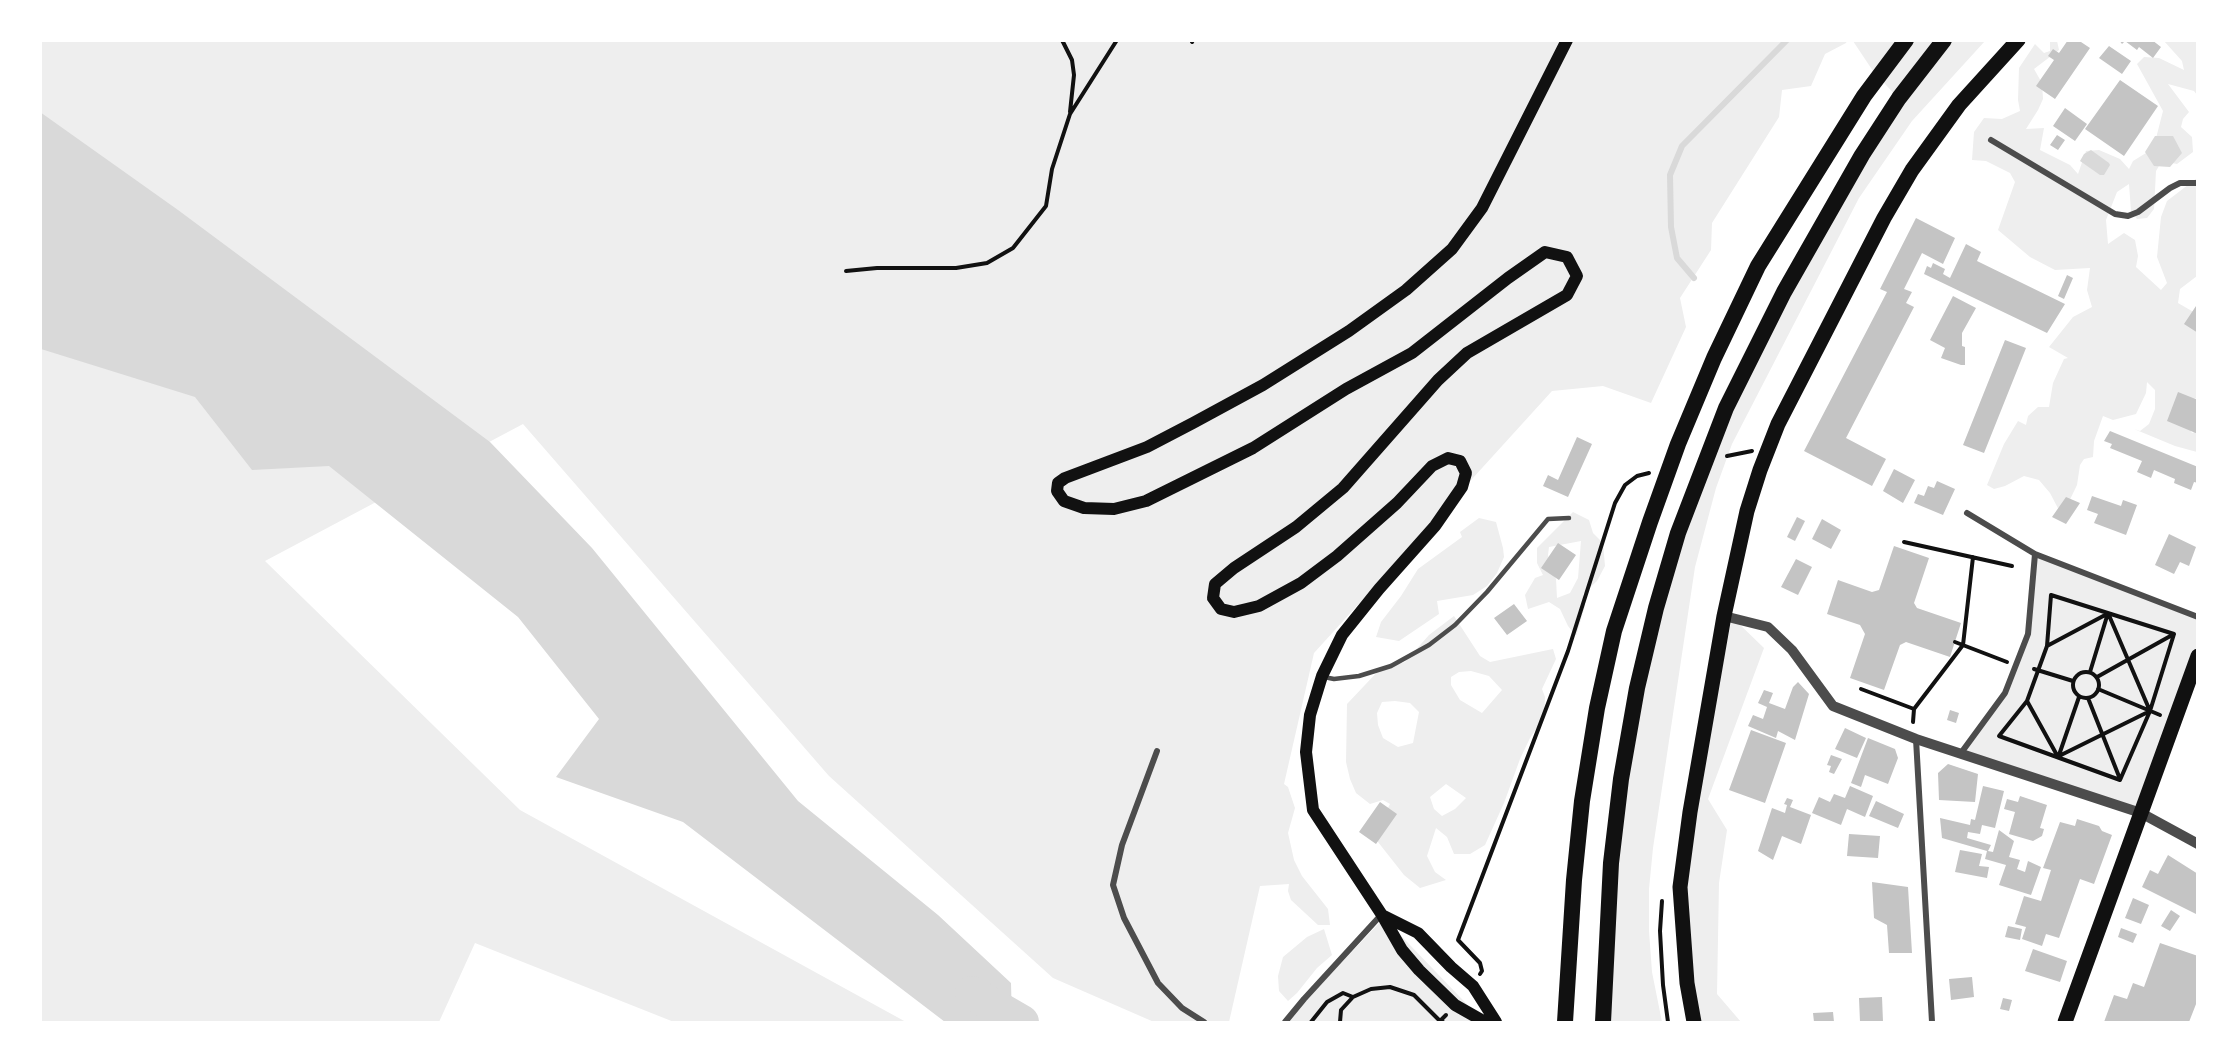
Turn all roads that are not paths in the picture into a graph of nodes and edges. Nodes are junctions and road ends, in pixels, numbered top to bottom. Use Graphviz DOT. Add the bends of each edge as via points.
graph roads {
  1 [pos="1567,40"];
  2 [pos="1906,40"];
  3 [pos="1944,40"];
  4 [pos="2018,40"];
  5 [pos="1991,140"];
  6 [pos="2198,183"];
  7 [pos="1967,513"];
  8 [pos="1569,518"];
  9 [pos="2035,554"];
  10 [pos="1728,616"];
  11 [pos="2198,617"];
  12 [pos="2198,656"];
  13 [pos="1322,676"];
  14 [pos="1916,739"];
  15 [pos="1157,751"];
  16 [pos="1961,753"];
  17 [pos="2141,813"];
  18 [pos="2198,844"];
  19 [pos="1382,915"];
  20 [pos="1204,1023"];
  21 [pos="1285,1023"];
  22 [pos="1485,1023"];
  23 [pos="1497,1023"];
  24 [pos="1565,1023"];
  25 [pos="1604,1023"];
  26 [pos="1695,1023"];
  27 [pos="1932,1023"];
  28 [pos="2065,1023"];
  1 -- 13 [label="main road" via="1482,208 1452,249 1406,290 1263,385 1147,447 1058,483 1064,501 1084,508 1114,509 1146,501 1253,448 1412,353 1545,252 1567,256 1577,276 1567,295 1467,353 1438,380 1343,488 1215,584 1213,598 1221,609 1234,612 1259,606 1337,556 1432,466 1448,458 1460,461 1466,473 1462,487 1435,526 1342,634"];
  2 -- 24 [label="highway" via="1864,96 1758,266 1714,358 1650,522 1614,631 1597,708 1582,801"];
  3 -- 25 [label="highway" via="1862,155 1784,292 1726,408 1678,533 1637,688 1621,779 1611,862"];
  4 -- 10 [label="main road" via="1959,105 1912,170 1778,424 1747,511"];
  5 -- 6 [label="street" via="2115,214 2128,216 2180,183"];
  7 -- 9 [label="street"];
  8 -- 13 [label="lane" via="1548,519 1487,592 1429,645 1391,666 1359,676"];
  9 -- 11 [label="street"];
  9 -- 16 [label="street" via="2028,634 2005,693"];
  10 -- 14 [label="street" via="1768,627 1792,650 1833,706"];
  10 -- 26 [label="main road" via="1689,812 1680,887 1687,983"];
  12 -- 17 [label="main road"];
  13 -- 19 [label="main road" via="1310,715 1306,752 1313,810"];
  14 -- 16 [label="street"];
  14 -- 27 [label="street"];
  15 -- 20 [label="street" via="1122,845 1113,885 1124,918 1158,982 1182,1008"];
  16 -- 17 [label="street"];
  17 -- 18 [label="street"];
  17 -- 28 [label="main road"];
  19 -- 21 [label="street"];
  19 -- 22 [label="main road" via="1419,970 1455,1005"];
  19 -- 23 [label="main road" via="1418,933 1473,986"];
}
